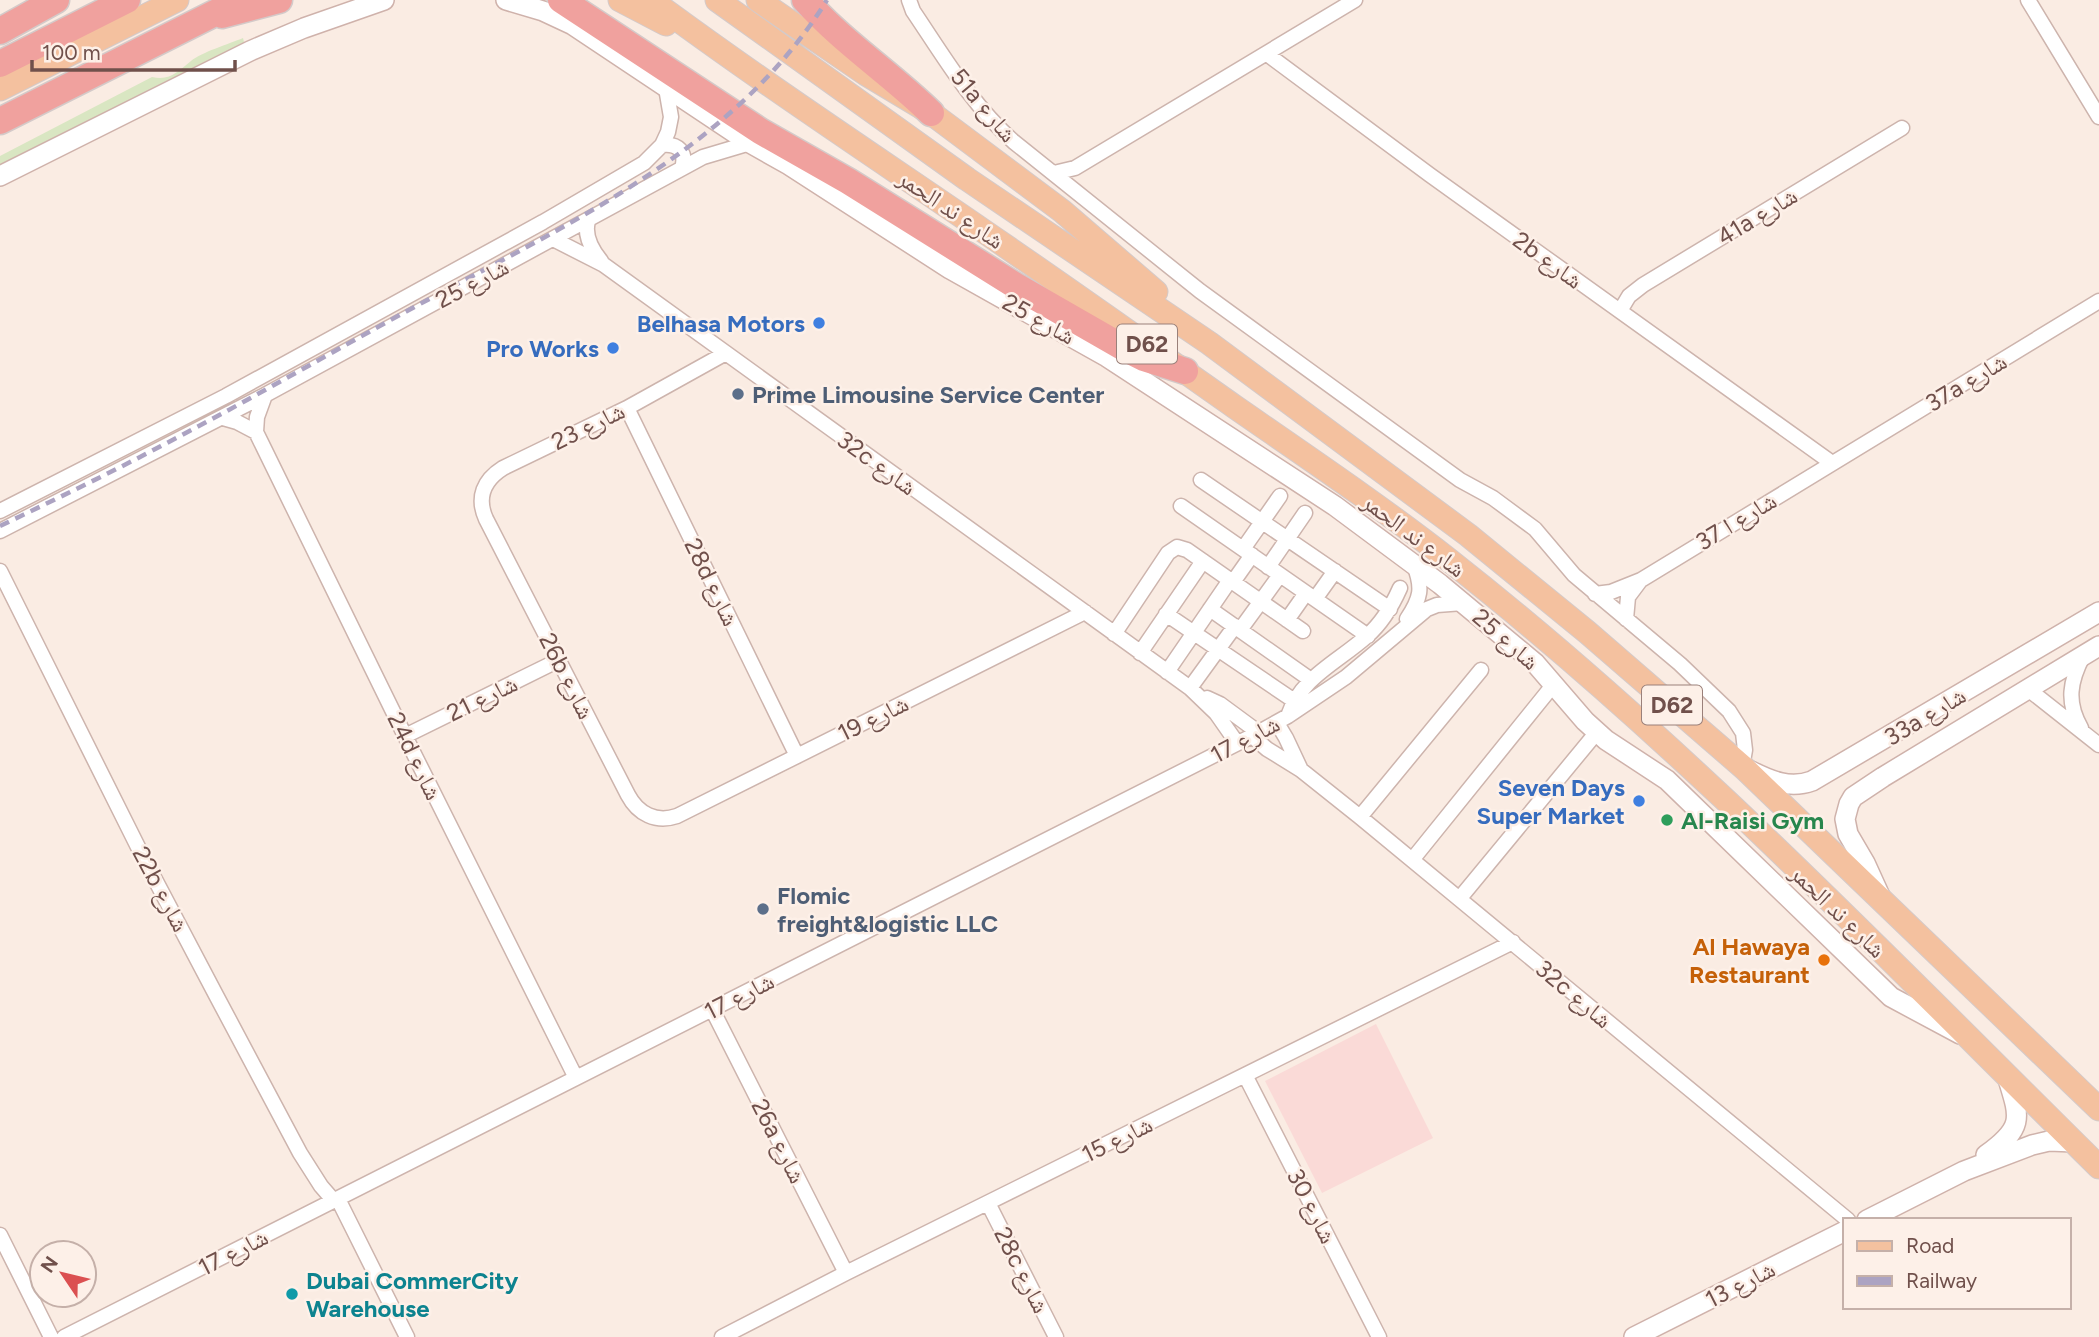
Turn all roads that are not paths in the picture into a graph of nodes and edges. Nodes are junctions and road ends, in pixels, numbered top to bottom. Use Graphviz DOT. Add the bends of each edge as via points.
graph roads {
  1 [pos="127,0"];
  2 [pos="177,0"];
  3 [pos="241,0"];
  4 [pos="279,0"];
  5 [pos="384,0"];
  6 [pos="506,0"];
  7 [pos="561,0"];
  8 [pos="620,0"];
  9 [pos="651,0"];
  10 [pos="718,0"];
  11 [pos="805,0"];
  12 [pos="1355,0"];
  13 [pos="2028,0"];
  14 [pos="50,3"];
  15 [pos="763,3"];
  16 [pos="911,5"];
  17 [pos="207,17"];
  18 [pos="0,31"];
  19 [pos="724,54"];
  20 [pos="1267,54"];
  21 [pos="0,64"];
  22 [pos="666,88"];
  23 [pos="0,89"];
  24 [pos="931,113"];
  25 [pos="9,117"];
  26 [pos="2099,117"];
  27 [pos="1902,128"];
  28 [pos="750,143"];
  29 [pos="662,145"];
  30 [pos="1096,154"];
  31 [pos="682,168"];
  32 [pos="1054,173"];
  33 [pos="0,176"];
  34 [pos="1079,194"];
  35 [pos="588,221"];
  36 [pos="554,239"];
  37 [pos="604,265"];
  38 [pos="2099,301"];
  39 [pos="1620,311"];
  40 [pos="1209,343"];
  41 [pos="726,354"];
  42 [pos="1185,371"];
  43 [pos="265,395"];
  44 [pos="626,408"];
  45 [pos="223,418"];
  46 [pos="256,432"];
  47 [pos="1832,463"];
  48 [pos="1201,480"];
  49 [pos="1280,496"];
  50 [pos="1181,506"];
  51 [pos="0,511"];
  52 [pos="1305,513"];
  53 [pos="486,519"];
  54 [pos="1262,521"];
  55 [pos="0,531"];
  56 [pos="1287,538"];
  57 [pos="1247,552"];
  58 [pos="1203,561"];
  59 [pos="1414,565"];
  60 [pos="0,571"];
  61 [pos="1274,571"];
  62 [pos="1335,571"];
  63 [pos="1641,580"];
  64 [pos="1231,581"];
  65 [pos="1400,588"];
  66 [pos="1595,594"];
  67 [pos="1311,596"];
  68 [pos="1261,601"];
  69 [pos="1463,603"];
  70 [pos="1210,609"];
  71 [pos="1390,609"];
  72 [pos="1084,612"];
  73 [pos="2099,612"];
  74 [pos="1166,614"];
  75 [pos="1626,619"];
  76 [pos="1287,620"];
  77 [pos="2099,623"];
  78 [pos="1237,628"];
  79 [pos="1303,631"];
  80 [pos="1399,631"];
  81 [pos="1194,633"];
  82 [pos="1114,634"];
  83 [pos="1368,636"];
  84 [pos="1218,649"];
  85 [pos="2091,651"];
  86 [pos="1140,653"];
  87 [pos="559,660"];
  88 [pos="1481,670"];
  89 [pos="1167,672"];
  90 [pos="1311,680"];
  91 [pos="1555,684"];
  92 [pos="2028,689"];
  93 [pos="1193,691"];
  94 [pos="1293,701"];
  95 [pos="1282,719"];
  96 [pos="1597,732"];
  97 [pos="2084,732"];
  98 [pos="1255,734"];
  99 [pos="405,736"];
  100 [pos="1237,743"];
  101 [pos="2099,746"];
  102 [pos="797,756"];
  103 [pos="1743,768"];
  104 [pos="1301,770"];
  105 [pos="1360,817"];
  106 [pos="660,819"];
  107 [pos="1412,860"];
  108 [pos="1460,898"];
  109 [pos="1881,899"];
  110 [pos="1513,943"];
  111 [pos="712,1009"];
  112 [pos="1970,1039"];
  113 [pos="1245,1075"];
  114 [pos="2007,1076"];
  115 [pos="576,1078"];
  116 [pos="2099,1109"];
  117 [pos="2074,1142"];
  118 [pos="2099,1167"];
  119 [pos="1964,1171"];
  120 [pos="336,1200"];
  121 [pos="988,1203"];
  122 [pos="1845,1218"];
  123 [pos="1871,1218"];
  124 [pos="1843,1232"];
  125 [pos="0,1236"];
  126 [pos="846,1273"];
  127 [pos="731,1335"];
  128 [pos="51,1337"];
  129 [pos="64,1337"];
  130 [pos="407,1337"];
  131 [pos="1056,1337"];
  132 [pos="1379,1337"];
  133 [pos="1634,1337"];
  1 -- 21 [label="highway"];
  2 -- 23 [label="main road"];
  3 -- 17 [label="highway"];
  4 -- 17 [label="highway"];
  5 -- 33 [label="street" via="250,51"];
  6 -- 22 [label="street" via="573,25"];
  7 -- 42 [label="highway" via="760,131 1027,293 1144,358"];
  8 -- 19 [label="main road"];
  9 -- 19 [label="main road, شارع ند الحمر / D62"];
  10 -- 40 [label="main road, شارع ند الحمر / D62" via="967,179"];
  11 -- 24 [label="highway"];
  12 -- 20 [label="street"];
  13 -- 26 [label="street"];
  14 -- 18 [label="highway"];
  15 -- 24 [label="main road"];
  16 -- 32 [label="street, 51a شارع" via="989,119"];
  17 -- 25 [label="highway"];
  19 -- 42 [label="main road, شارع ند الحمر / D62"];
  20 -- 30 [label="street"];
  20 -- 39 [label="street, 2b شارع"];
  22 -- 28 [label="street"];
  22 -- 29 [label="street" via="671,117"];
  24 -- 40 [label="main road" via="1062,211"];
  27 -- 39 [label="street, 41a شارع" via="1643,285"];
  28 -- 31 [label="street, شارع 25"];
  28 -- 59 [label="street, شارع 25" via="950,269 1118,364 1335,506"];
  29 -- 31 [label="street" via="678,147 685,160"];
  29 -- 51 [label="street, شارع 25" via="645,163 543,222 226,396"];
  30 -- 32 [label="street" via="1068,171"];
  30 -- 34 [label="street" via="1083,173"];
  31 -- 35 [label="street, شارع 25"];
  32 -- 34 [label="street, 51a شارع"];
  34 -- 66 [label="street, 51a شارع" via="1307,370 1460,480 1513,511"];
  35 -- 36 [label="street, شارع 25"];
  35 -- 37 [label="street" via="592,248"];
  36 -- 37 [label="street, 32c شارع"];
  36 -- 43 [label="street, شارع 25"];
  37 -- 41 [label="street, 32c شارع"];
  38 -- 47 [label="street, 37a شارع"];
  39 -- 47 [label="street, 2b شارع"];
  40 -- 103 [label="main road, شارع ند الحمر / D62" via="1468,535"];
  41 -- 44 [label="street, شارع 23"];
  41 -- 72 [label="street, 32c شارع"];
  42 -- 112 [label="main road, شارع ند الحمر / D62" via="1443,555 1558,649 1700,777"];
  43 -- 45 [label="street, شارع 25"];
  43 -- 46 [label="street"];
  44 -- 53 [label="street, شارع 23" via="492,475 481,499"];
  44 -- 102 [label="street, 28d شارع"];
  45 -- 46 [label="street"];
  45 -- 55 [label="street, شارع 25"];
  46 -- 99 [label="street, 24d شارع"];
  47 -- 63 [label="street, شارع ا 37"];
  48 -- 54 [label="street"];
  49 -- 54 [label="street"];
  50 -- 57 [label="street"];
  52 -- 56 [label="street"];
  53 -- 87 [label="street, 26b شارع"];
  54 -- 56 [label="street"];
  54 -- 57 [label="street"];
  56 -- 61 [label="street"];
  56 -- 62 [label="street"];
  57 -- 61 [label="street"];
  57 -- 64 [label="street"];
  58 -- 64 [label="street"];
  58 -- 74 [label="street"];
  58 -- 82 [label="street" via="1182,547 1172,549"];
  59 -- 69 [label="street, شارع 25"];
  59 -- 80 [label="street, شارع 17" via="1420,580 1419,597"];
  60 -- 120 [label="street, 22b شارع" via="230,1021 310,1170"];
  61 -- 67 [label="street"];
  61 -- 68 [label="street"];
  62 -- 67 [label="street"];
  62 -- 71 [label="street"];
  63 -- 66 [label="street, شارع ا 37"];
  63 -- 75 [label="street" via="1628,597"];
  64 -- 68 [label="street"];
  64 -- 70 [label="street"];
  65 -- 71 [label="street"];
  66 -- 75 [label="street, 51a شارع"];
  67 -- 76 [label="street"];
  67 -- 83 [label="street"];
  68 -- 76 [label="street"];
  68 -- 78 [label="street"];
  69 -- 80 [label="street, شارع 17" via="1427,609"];
  69 -- 91 [label="street, شارع 25"];
  70 -- 78 [label="street"];
  70 -- 81 [label="street"];
  71 -- 83 [label="street"];
  72 -- 82 [label="street, 32c شارع"];
  72 -- 102 [label="street, شارع 19"];
  73 -- 103 [label="street, 33a شارع" via="1812,782 1785,784"];
  74 -- 81 [label="street"];
  74 -- 86 [label="street"];
  75 -- 103 [label="street, 51a شارع" via="1735,718 1745,741"];
  76 -- 79 [label="street"];
  77 -- 92 [label="street" via="2028,668 2024,677"];
  78 -- 84 [label="street"];
  78 -- 90 [label="street"];
  80 -- 95 [label="street, شارع 17" via="1346,677"];
  81 -- 84 [label="street"];
  81 -- 89 [label="street"];
  82 -- 86 [label="street, 32c شارع"];
  83 -- 90 [label="street"];
  84 -- 93 [label="street"];
  84 -- 94 [label="street"];
  85 -- 92 [label="street, 33a شارع"];
  85 -- 97 [label="street" via="2074,674 2070,692"];
  86 -- 89 [label="street, 32c شارع"];
  87 -- 99 [label="street, شارع 21"];
  87 -- 106 [label="street, 26b شارع" via="633,804"];
  88 -- 105 [label="street"];
  89 -- 93 [label="street, 32c شارع"];
  90 -- 94 [label="street"];
  91 -- 96 [label="street, شارع 25" via="1573,710"];
  91 -- 107 [label="street"];
  92 -- 97 [label="street"];
  92 -- 109 [label="street, 33a شارع" via="1853,797 1846,811 1848,834"];
  93 -- 98 [label="street, 32c شارع" via="1220,704"];
  93 -- 100 [label="street, 32c شارع"];
  94 -- 95 [label="street"];
  95 -- 98 [label="street, شارع 17"];
  95 -- 104 [label="street, 32c شارع"];
  96 -- 108 [label="street"];
  96 -- 112 [label="street, شارع 25" via="1667,780 1891,997"];
  97 -- 101 [label="street"];
  98 -- 100 [label="street, شارع 17"];
  98 -- 104 [label="street, 32c شارع" via="1268,749"];
  99 -- 115 [label="street, 24d شارع"];
  100 -- 111 [label="street, شارع 17"];
  102 -- 106 [label="street, شارع 19" via="677,816"];
  103 -- 109 [label="main road, شارع ند الحمر / D62"];
  104 -- 105 [label="street, 32c شارع"];
  105 -- 107 [label="street, 32c شارع"];
  107 -- 108 [label="street, 32c شارع"];
  108 -- 110 [label="street, 32c شارع"];
  109 -- 116 [label="main road, شارع ند الحمر / D62"];
  110 -- 113 [label="street, شارع 15"];
  110 -- 122 [label="street, 32c شارع"];
  111 -- 115 [label="street, شارع 17"];
  111 -- 126 [label="street, 26a شارع"];
  112 -- 114 [label="main road, شارع ند الحمر / D62"];
  113 -- 121 [label="street, شارع 15"];
  113 -- 132 [label="street, شارع 30"];
  114 -- 117 [label="main road, شارع ند الحمر / D62"];
  114 -- 119 [label="street" via="2017,1108 2016,1125 2000,1145"];
  115 -- 120 [label="street, شارع 17"];
  117 -- 118 [label="main road, شارع ند الحمر / D62"];
  117 -- 119 [label="street" via="2036,1143"];
  119 -- 123 [label="street"];
  120 -- 129 [label="street, شارع 17"];
  120 -- 130 [label="street, 22b شارع"];
  121 -- 126 [label="street, شارع 15"];
  121 -- 131 [label="street, 28c شارع"];
  124 -- 133 [label="street, شارع 13"];
  125 -- 128 [label="street"];
  126 -- 127 [label="street, شارع 15"];
}
